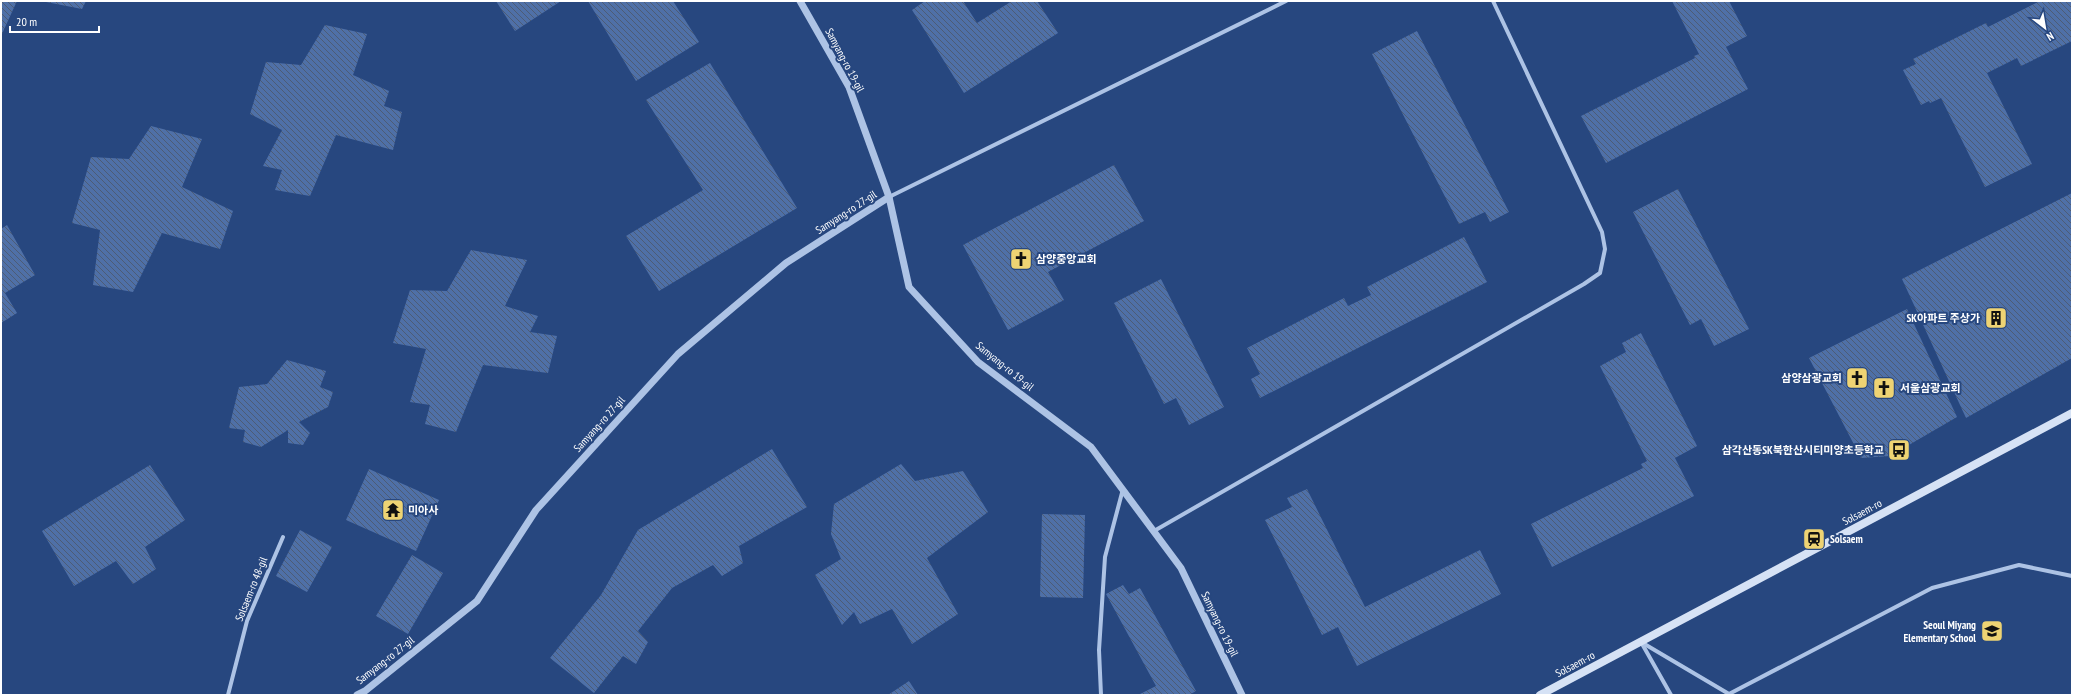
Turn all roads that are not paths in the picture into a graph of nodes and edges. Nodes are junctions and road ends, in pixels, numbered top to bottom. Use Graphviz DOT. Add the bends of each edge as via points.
graph roads {
  1 [pos="800,1"];
  2 [pos="1286,1"];
  3 [pos="1493,1"];
  4 [pos="889,197"];
  5 [pos="2072,413"];
  6 [pos="1123,489"];
  7 [pos="1154,531"];
  8 [pos="283,537"];
  9 [pos="2072,576"];
  10 [pos="1640,642"];
  11 [pos="228,695"];
  12 [pos="357,695"];
  13 [pos="1101,695"];
  14 [pos="1242,695"];
  15 [pos="1540,695"];
  16 [pos="1671,695"];
  1 -- 4 [label="street, Samyang-ro 19-gil" via="850,87"];
  2 -- 4 [label="street"];
  3 -- 7 [label="street" via="1602,232 1605,249 1600,273"];
  4 -- 6 [label="street, Samyang-ro 19-gil" via="909,287 978,362 1091,447"];
  4 -- 12 [label="street, Samyang-ro 27-gil" via="786,263 678,354 536,510 477,601"];
  5 -- 10 [label="main road, Solsaem-ro"];
  6 -- 7 [label="street, Samyang-ro 19-gil"];
  6 -- 13 [label="street" via="1105,557 1099,650"];
  7 -- 14 [label="street, Samyang-ro 19-gil" via="1181,568"];
  8 -- 11 [label="street, Solsaem-ro 48-gil" via="247,621"];
  9 -- 10 [label="street" via="2019,564 1932,588 1729,694"];
  10 -- 15 [label="main road, Solsaem-ro"];
  10 -- 16 [label="street"];
}
